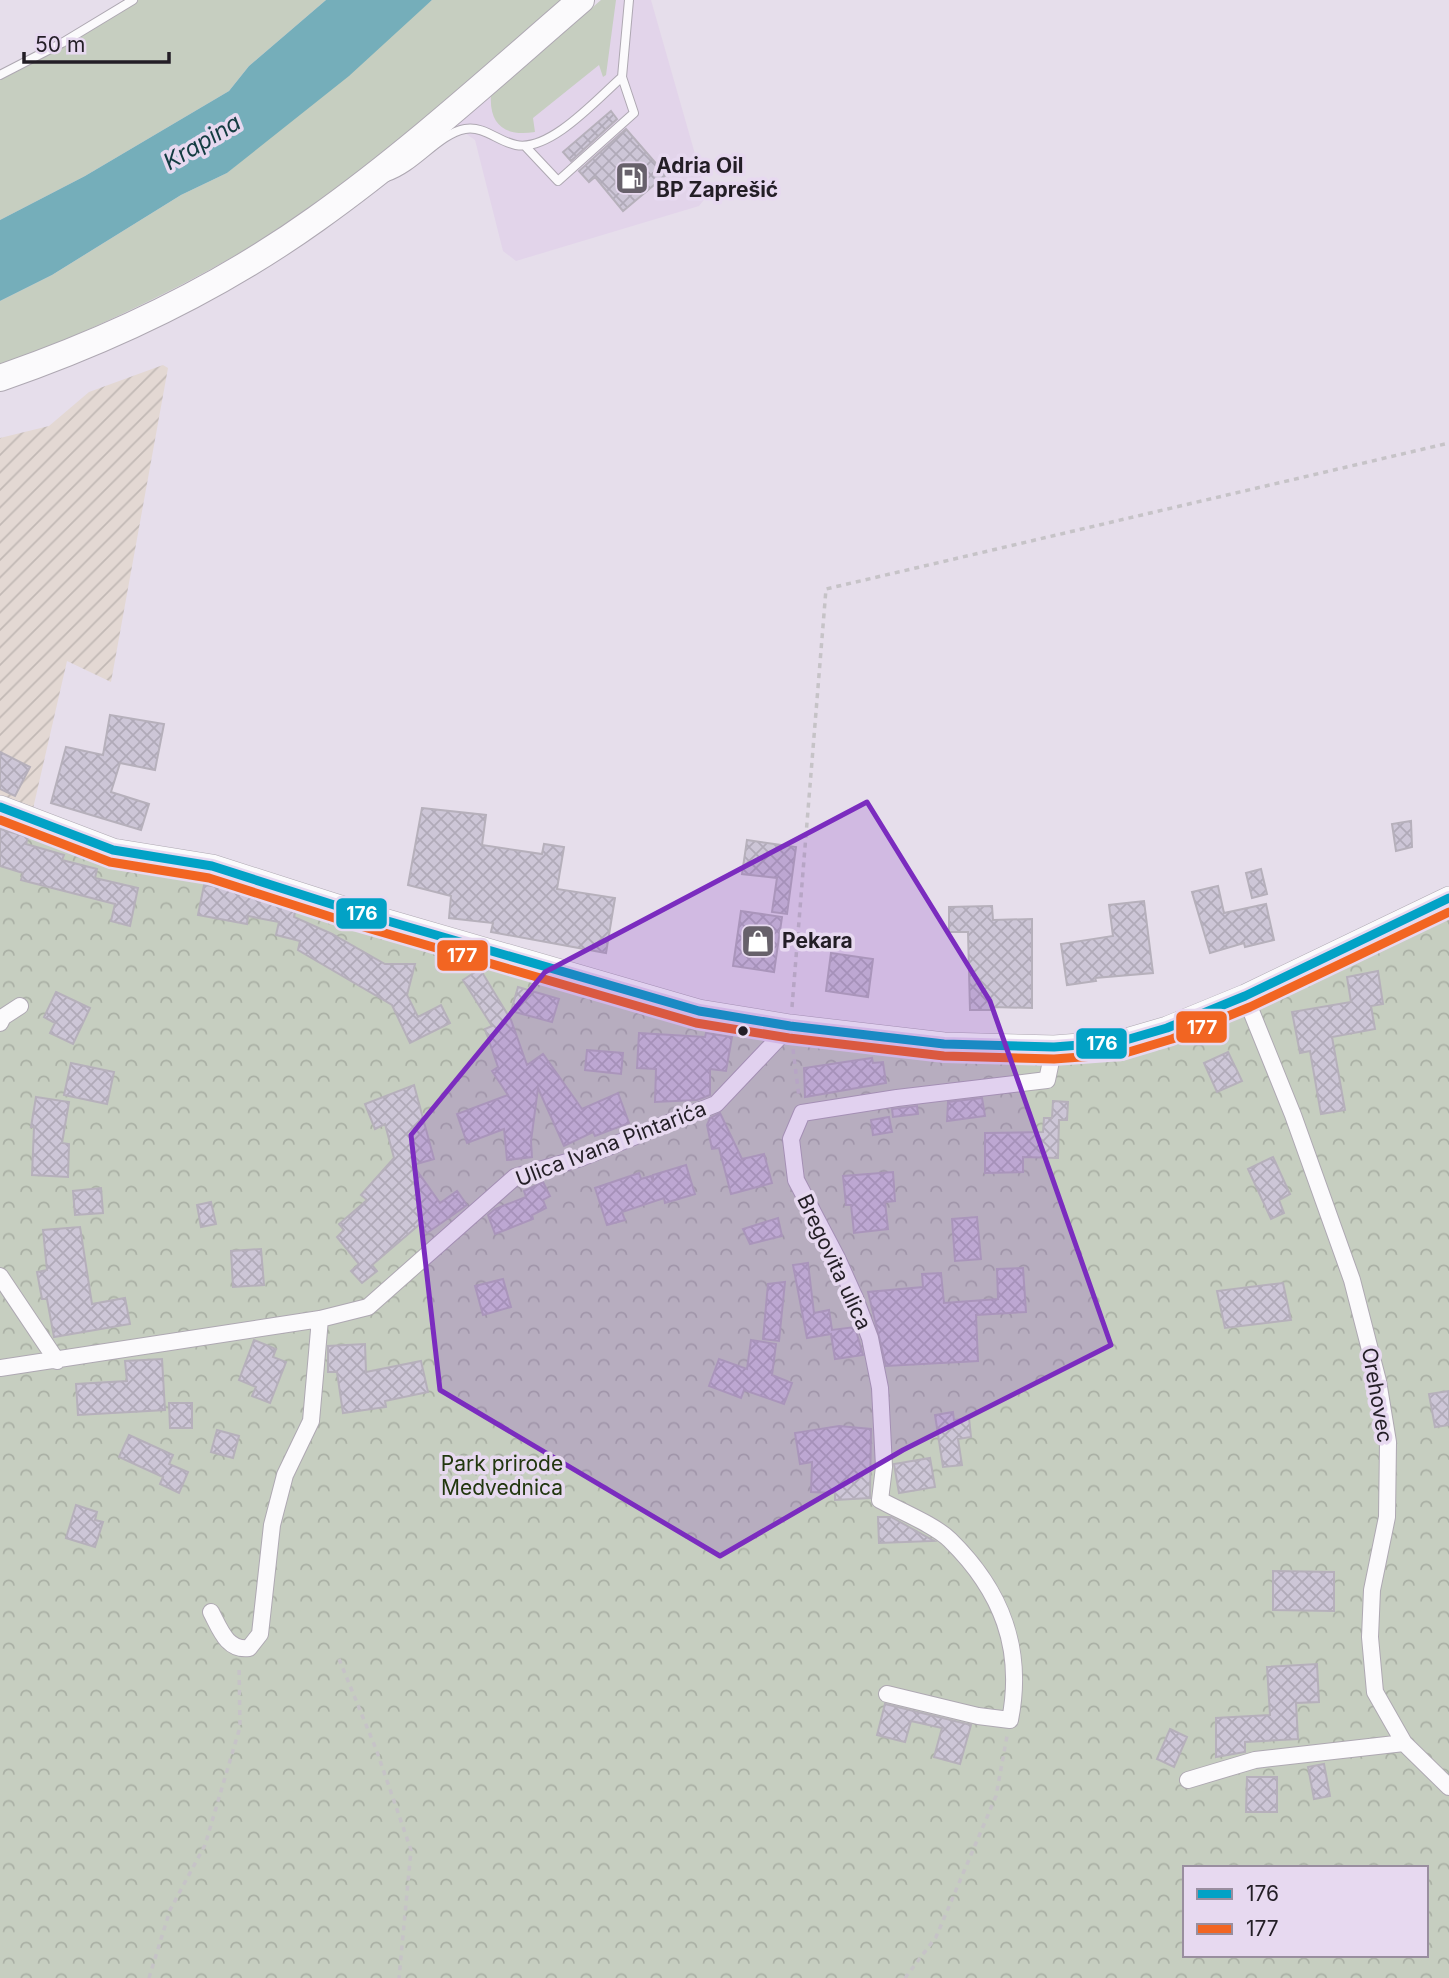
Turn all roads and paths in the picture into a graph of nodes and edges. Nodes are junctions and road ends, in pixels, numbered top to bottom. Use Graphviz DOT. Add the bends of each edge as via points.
graph roads {
  1 [pos="133,0"];
  2 [pos="581,0"];
  3 [pos="629,0"];
  4 [pos="0,75"];
  5 [pos="622,77"];
  6 [pos="526,147"];
  7 [pos="361,186"];
  8 [pos="0,378"];
  9 [pos="1449,443"];
  10 [pos="0,807"];
  11 [pos="1449,898"];
  12 [pos="1245,996"];
  13 [pos="20,1006"];
  14 [pos="0,1023"];
  15 [pos="790,1026"];
  16 [pos="1054,1047"];
  17 [pos="802,1113"];
  18 [pos="0,1276"];
  19 [pos="320,1319"];
  20 [pos="57,1361"];
  21 [pos="0,1368"];
  22 [pos="211,1612"];
  23 [pos="239,1650"];
  24 [pos="339,1659"];
  25 [pos="887,1694"];
  26 [pos="1010,1720"];
  27 [pos="1404,1743"];
  28 [pos="1188,1780"];
  29 [pos="1449,1787"];
  30 [pos="149,1978"];
  31 [pos="399,1978"];
  32 [pos="905,1978"];
  1 -- 4 [label="lane"];
  2 -- 7 [label="main road"];
  3 -- 5 [label="lane"];
  5 -- 6 [label="lane" via="550,139"];
  5 -- 6 [label="lane" via="634,113 558,181"];
  6 -- 7 [label="lane" via="505,143 484,129 464,129 406,171"];
  7 -- 8 [label="main road" via="223,276 95,341"];
  9 -- 15 [label="path" via="826,589"];
  10 -- 15 [label="main road" via="113,850 212,866 699,1011"];
  11 -- 12 [label="main road"];
  12 -- 16 [label="main road" via="1119,1042"];
  12 -- 27 [label="street, Orehovec" via="1347,1268 1378,1381 1388,1442 1387,1517 1372,1590 1370,1637 1375,1692"];
  13 -- 14 [label="street"];
  15 -- 16 [label="main road" via="944,1044"];
  15 -- 17 [label="path"];
  15 -- 19 [label="street, Ulica Ivana Pintarića" via="716,1104 581,1158 515,1177 369,1307"];
  16 -- 17 [label="street" via="1047,1080"];
  17 -- 26 [label="street, Bregovita ulica" via="791,1139 796,1181 870,1338 880,1388 884,1467 880,1500 949,1539 992,1596 1010,1633 1016,1689"];
  18 -- 20 [label="street"];
  19 -- 20 [label="street, Ulica Ivana Pintarića"];
  19 -- 23 [label="street" via="311,1421 285,1475 272,1525 260,1634 249,1648"];
  20 -- 21 [label="street, Ulica Ivana Pintarića"];
  22 -- 23 [label="street" via="229,1644"];
  23 -- 30 [label="path" via="240,1727 205,1845 170,1910"];
  24 -- 31 [label="path" via="411,1850"];
  25 -- 26 [label="street"];
  26 -- 32 [label="path" via="996,1796 936,1937"];
  27 -- 28 [label="street" via="1255,1760"];
  27 -- 29 [label="street, Orehovec"];
}
